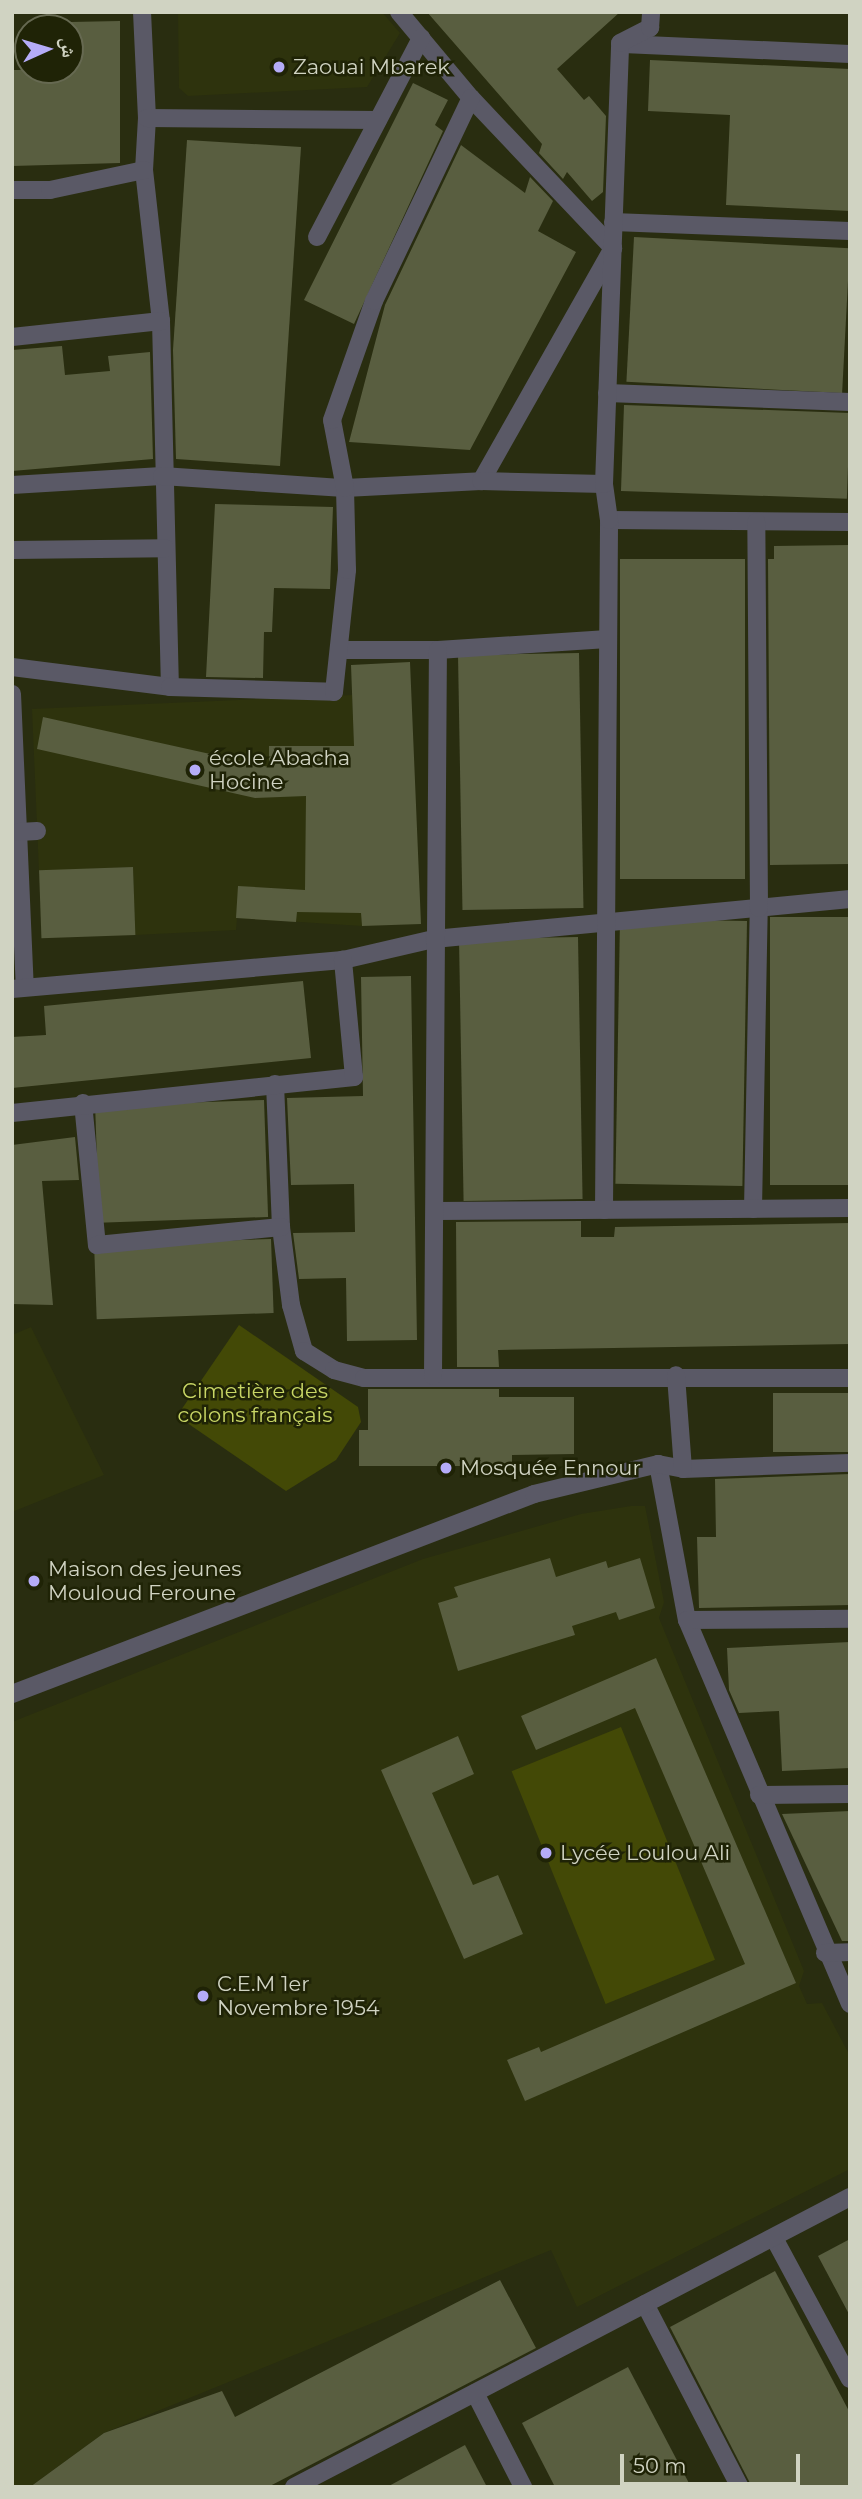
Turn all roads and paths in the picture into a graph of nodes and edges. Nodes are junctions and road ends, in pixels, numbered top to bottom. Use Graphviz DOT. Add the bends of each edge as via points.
graph roads {
  1 [pos="142,12"];
  2 [pos="399,12"];
  3 [pos="636,12"];
  4 [pos="650,20"];
  5 [pos="421,38"];
  6 [pos="620,43"];
  7 [pos="850,54"];
  8 [pos="471,97"];
  9 [pos="147,118"];
  10 [pos="378,120"];
  11 [pos="144,170"];
  12 [pos="12,190"];
  13 [pos="50,190"];
  14 [pos="12,203"];
  15 [pos="613,222"];
  16 [pos="850,231"];
  17 [pos="317,237"];
  18 [pos="612,248"];
  19 [pos="161,321"];
  20 [pos="12,337"];
  21 [pos="607,393"];
  22 [pos="850,402"];
  23 [pos="162,476"];
  24 [pos="481,481"];
  25 [pos="604,484"];
  26 [pos="12,485"];
  27 [pos="345,488"];
  28 [pos="609,520"];
  29 [pos="756,522"];
  30 [pos="850,522"];
  31 [pos="165,548"];
  32 [pos="12,550"];
  33 [pos="608,639"];
  34 [pos="342,650"];
  35 [pos="438,650"];
  36 [pos="12,667"];
  37 [pos="170,687"];
  38 [pos="12,694"];
  39 [pos="14,788"];
  40 [pos="37,831"];
  41 [pos="19,832"];
  42 [pos="16,876"];
  43 [pos="850,899"];
  44 [pos="759,908"];
  45 [pos="606,924"];
  46 [pos="434,939"];
  47 [pos="344,960"];
  48 [pos="19,988"];
  49 [pos="275,1084"];
  50 [pos="83,1102"];
  51 [pos="12,1113"];
  52 [pos="850,1208"];
  53 [pos="753,1209"];
  54 [pos="604,1210"];
  55 [pos="436,1211"];
  56 [pos="281,1227"];
  57 [pos="676,1375"];
  58 [pos="433,1376"];
  59 [pos="850,1378"];
  60 [pos="850,1463"];
  61 [pos="658,1465"];
  62 [pos="683,1469"];
  63 [pos="850,1619"];
  64 [pos="687,1620"];
  65 [pos="12,1694"];
  66 [pos="850,1794"];
  67 [pos="759,1796"];
  68 [pos="850,1952"];
  69 [pos="825,1953"];
  70 [pos="850,2004"];
  71 [pos="850,2197"];
  72 [pos="774,2238"];
  73 [pos="645,2304"];
  74 [pos="850,2379"];
  75 [pos="475,2393"];
  76 [pos="317,2482"];
  77 [pos="294,2487"];
  78 [pos="523,2487"];
  79 [pos="740,2487"];
  1 -- 9 [label="street"];
  2 -- 5 [label="street"];
  3 -- 4 [label="street"];
  4 -- 6 [label="street"];
  5 -- 8 [label="street"];
  5 -- 10 [label="street"];
  6 -- 7 [label="street"];
  6 -- 15 [label="street"];
  8 -- 18 [label="street"];
  8 -- 27 [label="street" via="374,300 332,421"];
  9 -- 10 [label="street"];
  9 -- 11 [label="street"];
  10 -- 17 [label="street"];
  11 -- 13 [label="street"];
  11 -- 19 [label="street"];
  12 -- 13 [label="street"];
  13 -- 14 [label="street"];
  15 -- 16 [label="street"];
  15 -- 18 [label="street"];
  18 -- 21 [label="street"];
  18 -- 24 [label="street"];
  19 -- 20 [label="street"];
  19 -- 23 [label="street"];
  21 -- 22 [label="street"];
  21 -- 25 [label="street"];
  23 -- 26 [label="street"];
  23 -- 27 [label="street"];
  23 -- 31 [label="street"];
  24 -- 25 [label="street"];
  24 -- 27 [label="street"];
  25 -- 28 [label="street"];
  27 -- 34 [label="street" via="347,570"];
  28 -- 29 [label="street"];
  28 -- 33 [label="street"];
  29 -- 30 [label="street"];
  29 -- 44 [label="street"];
  31 -- 32 [label="street"];
  31 -- 37 [label="street"];
  33 -- 35 [label="street"];
  33 -- 45 [label="street"];
  34 -- 35 [label="street"];
  34 -- 37 [label="street" via="334,692"];
  35 -- 46 [label="street"];
  36 -- 37 [label="street"];
  38 -- 39 [label="street"];
  39 -- 41 [label="street"];
  40 -- 41 [label="street"];
  41 -- 42 [label="street"];
  42 -- 48 [label="street"];
  43 -- 44 [label="street"];
  44 -- 45 [label="street"];
  44 -- 53 [label="street"];
  45 -- 46 [label="street"];
  45 -- 54 [label="street"];
  46 -- 47 [label="street"];
  46 -- 55 [label="street"];
  47 -- 48 [label="street"];
  47 -- 49 [label="street" via="354,1077"];
  49 -- 50 [label="street"];
  49 -- 56 [label="street"];
  50 -- 51 [label="street"];
  50 -- 56 [label="street" via="97,1245"];
  52 -- 53 [label="street"];
  53 -- 54 [label="street"];
  54 -- 55 [label="street"];
  55 -- 58 [label="street"];
  56 -- 58 [label="street" via="291,1305 304,1351 334,1370 364,1378"];
  57 -- 58 [label="street"];
  57 -- 59 [label="street"];
  57 -- 62 [label="street"];
  60 -- 62 [label="street"];
  61 -- 62 [label="street"];
  61 -- 64 [label="street"];
  61 -- 65 [label="street" via="534,1494"];
  63 -- 64 [label="street"];
  64 -- 67 [label="street"];
  66 -- 67 [label="street"];
  67 -- 69 [label="street"];
  68 -- 69 [label="street"];
  69 -- 70 [label="street"];
  71 -- 72 [label="street"];
  72 -- 73 [label="street"];
  72 -- 74 [label="street"];
  73 -- 75 [label="street"];
  73 -- 79 [label="street"];
  75 -- 76 [label="street"];
  75 -- 78 [label="street"];
  76 -- 77 [label="street"];
}
